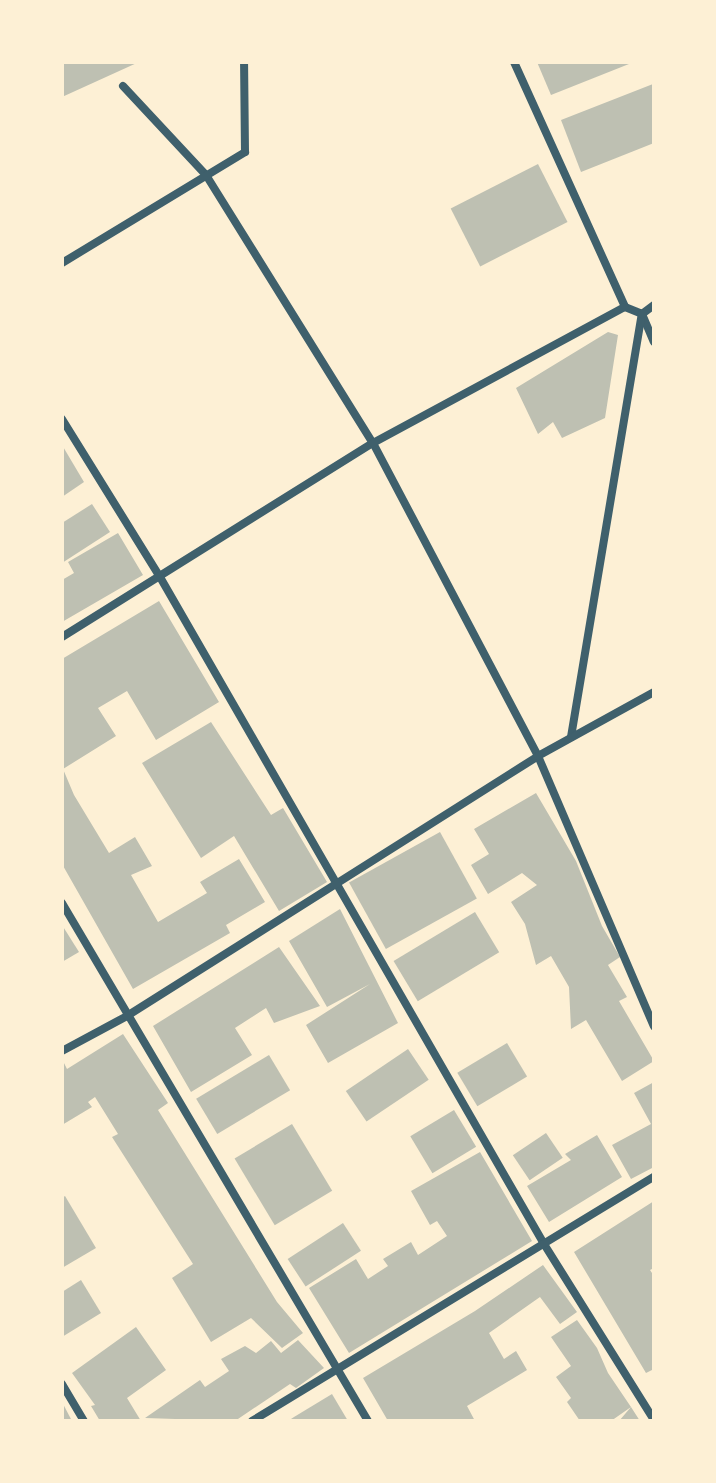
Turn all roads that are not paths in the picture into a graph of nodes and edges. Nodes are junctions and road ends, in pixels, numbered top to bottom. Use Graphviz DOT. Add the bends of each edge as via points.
graph roads {
  1 [pos="244,62"];
  2 [pos="514,62"];
  3 [pos="123,86"];
  4 [pos="206,175"];
  5 [pos="62,263"];
  6 [pos="654,305"];
  7 [pos="625,307"];
  8 [pos="642,314"];
  9 [pos="654,342"];
  10 [pos="62,419"];
  11 [pos="373,443"];
  12 [pos="160,577"];
  13 [pos="62,637"];
  14 [pos="654,692"];
  15 [pos="571,737"];
  16 [pos="538,756"];
  17 [pos="336,880"];
  18 [pos="62,903"];
  19 [pos="127,1016"];
  20 [pos="654,1026"];
  21 [pos="62,1051"];
  22 [pos="654,1177"];
  23 [pos="544,1244"];
  24 [pos="337,1371"];
  25 [pos="62,1384"];
  26 [pos="654,1420"];
  27 [pos="84,1421"];
  28 [pos="252,1421"];
  29 [pos="368,1421"];
  1 -- 4 [label="street" via="245,152"];
  2 -- 7 [label="street"];
  3 -- 4 [label="street"];
  4 -- 5 [label="street"];
  4 -- 11 [label="street"];
  6 -- 8 [label="street"];
  7 -- 8 [label="street"];
  7 -- 11 [label="street"];
  8 -- 9 [label="street"];
  8 -- 15 [label="street"];
  10 -- 12 [label="street"];
  11 -- 12 [label="street"];
  11 -- 16 [label="street"];
  12 -- 13 [label="street"];
  12 -- 17 [label="street"];
  14 -- 15 [label="street"];
  15 -- 16 [label="street"];
  16 -- 17 [label="street"];
  16 -- 20 [label="street"];
  17 -- 19 [label="street"];
  17 -- 23 [label="street"];
  18 -- 19 [label="street"];
  19 -- 21 [label="street"];
  19 -- 24 [label="street"];
  22 -- 23 [label="street"];
  23 -- 24 [label="street"];
  23 -- 26 [label="street"];
  24 -- 28 [label="street"];
  24 -- 29 [label="street"];
  25 -- 27 [label="street"];
}
